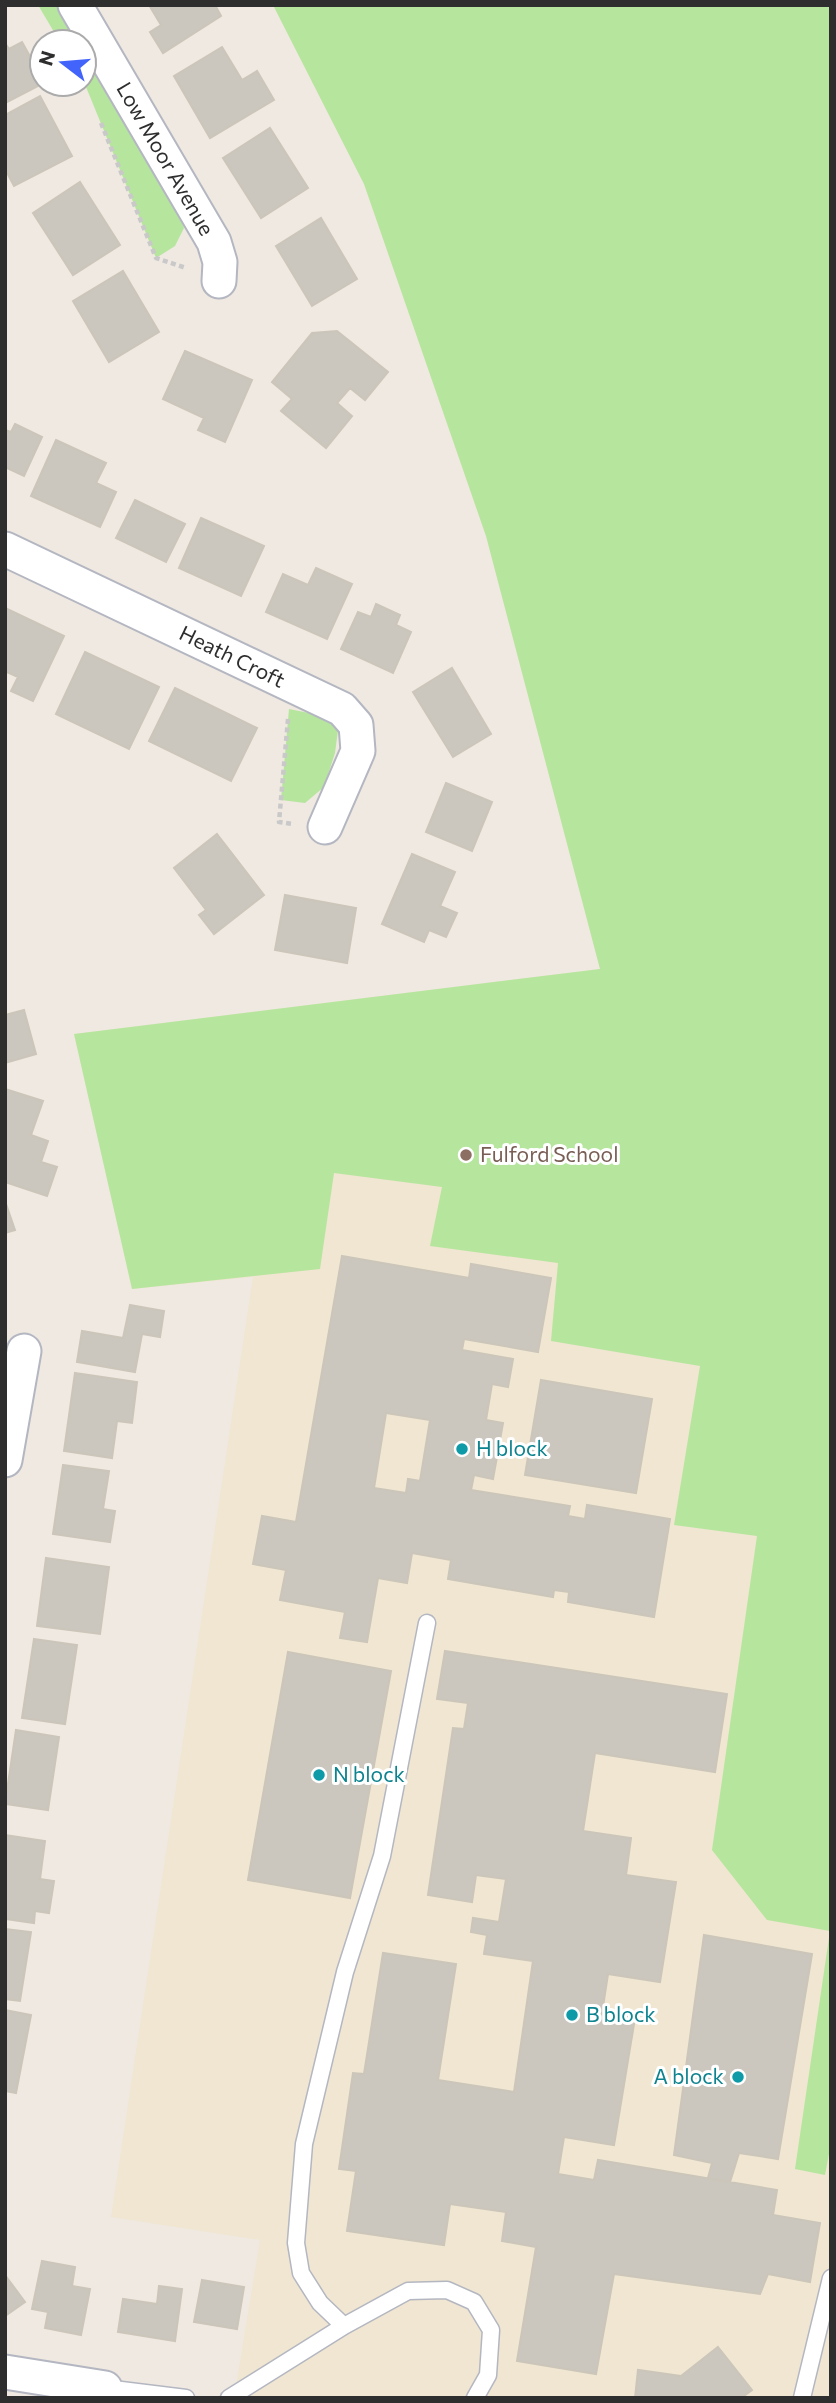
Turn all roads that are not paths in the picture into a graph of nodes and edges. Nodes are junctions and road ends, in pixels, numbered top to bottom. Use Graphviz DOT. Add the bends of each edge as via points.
graph roads {
  1 [pos="75,5"];
  2 [pos="219,281"];
  3 [pos="5,549"];
  4 [pos="325,827"];
  5 [pos="23,1351"];
  6 [pos="5,1460"];
  7 [pos="427,1623"];
  8 [pos="831,2278"];
  9 [pos="344,2326"];
  10 [pos="5,2372"];
  11 [pos="105,2388"];
  12 [pos="186,2398"];
  13 [pos="229,2398"];
  14 [pos="475,2398"];
  15 [pos="802,2398"];
  1 -- 2 [label="street, Low Moor Avenue" via="214,242"];
  3 -- 4 [label="street, Heath Croft" via="342,709 356,726 358,751"];
  5 -- 6 [label="street"];
  7 -- 9 [label="lane" via="382,1856 345,1972 304,2144 296,2243 301,2273 320,2303"];
  8 -- 15 [label="lane"];
  9 -- 13 [label="lane"];
  9 -- 14 [label="lane" via="408,2291 447,2290 474,2302 491,2330 488,2375"];
  10 -- 11 [label="street"];
  11 -- 12 [label="lane"];
}
